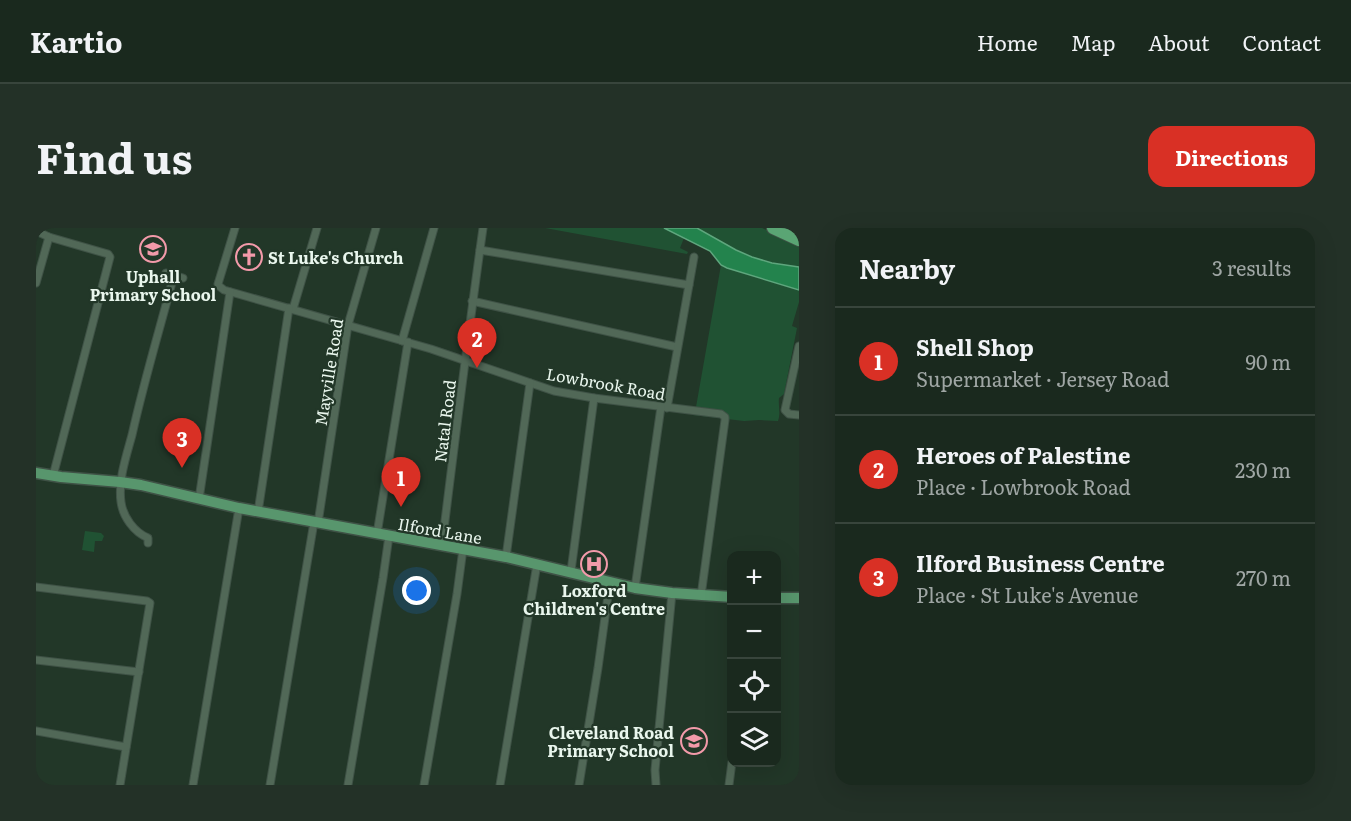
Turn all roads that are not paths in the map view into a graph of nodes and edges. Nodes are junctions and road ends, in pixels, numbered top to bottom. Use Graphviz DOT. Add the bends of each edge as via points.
graph roads {
  1 [pos="235,228"];
  2 [pos="317,228"];
  3 [pos="376,228"];
  4 [pos="434,228"];
  5 [pos="483,228"];
  6 [pos="773,228"];
  7 [pos="36,231"];
  8 [pos="49,237"];
  9 [pos="799,240"];
  10 [pos="480,249"];
  11 [pos="694,257"];
  12 [pos="183,278"];
  13 [pos="36,283"];
  14 [pos="689,285"];
  15 [pos="230,292"];
  16 [pos="472,301"];
  17 [pos="291,309"];
  18 [pos="348,325"];
  19 [pos="405,341"];
  20 [pos="799,346"];
  21 [pos="677,347"];
  22 [pos="466,362"];
  23 [pos="530,383"];
  24 [pos="594,398"];
  25 [pos="664,407"];
  26 [pos="799,416"];
  27 [pos="36,473"];
  28 [pos="53,476"];
  29 [pos="120,482"];
  30 [pos="199,499"];
  31 [pos="239,508"];
  32 [pos="258,512"];
  33 [pos="316,522"];
  34 [pos="377,534"];
  35 [pos="389,536"];
  36 [pos="148,543"];
  37 [pos="442,545"];
  38 [pos="463,549"];
  39 [pos="506,557"];
  40 [pos="537,564"];
  41 [pos="571,571"];
  42 [pos="610,581"];
  43 [pos="36,586"];
  44 [pos="635,588"];
  45 [pos="672,593"];
  46 [pos="701,596"];
  47 [pos="727,597"];
  48 [pos="781,598"];
  49 [pos="799,598"];
  50 [pos="36,660"];
  51 [pos="139,672"];
  52 [pos="36,731"];
  53 [pos="126,747"];
  54 [pos="731,767"];
  55 [pos="120,785"];
  56 [pos="193,785"];
  57 [pos="270,785"];
  58 [pos="348,785"];
  59 [pos="424,785"];
  60 [pos="500,785"];
  61 [pos="579,785"];
  62 [pos="656,785"];
  63 [pos="729,785"];
  1 -- 15 [label="street, Lowbrook Road" via="218,284"];
  2 -- 17 [label="street"];
  3 -- 18 [label="street, Mayville Road"];
  4 -- 19 [label="street"];
  5 -- 10 [label="street, Natal Road"];
  6 -- 9 [label="highway"];
  7 -- 8 [label="street"];
  8 -- 13 [label="street"];
  8 -- 28 [label="street" via="110,257"];
  10 -- 14 [label="street"];
  10 -- 16 [label="street, Natal Road"];
  11 -- 14 [label="street"];
  12 -- 29 [label="street" via="170,274"];
  14 -- 21 [label="street"];
  15 -- 17 [label="street, Lowbrook Road"];
  15 -- 30 [label="street"];
  16 -- 21 [label="street"];
  16 -- 22 [label="street, Natal Road"];
  17 -- 18 [label="street, Lowbrook Road"];
  17 -- 32 [label="street"];
  18 -- 19 [label="street, Lowbrook Road"];
  18 -- 33 [label="street, Mayville Road"];
  19 -- 22 [label="street, Lowbrook Road"];
  19 -- 34 [label="street"];
  20 -- 26 [label="street" via="785,410"];
  21 -- 25 [label="street"];
  22 -- 23 [label="street, Lowbrook Road"];
  22 -- 37 [label="street, Natal Road"];
  23 -- 24 [label="street, Lowbrook Road"];
  23 -- 39 [label="street"];
  24 -- 25 [label="street, Lowbrook Road"];
  24 -- 41 [label="street"];
  25 -- 44 [label="street"];
  25 -- 46 [label="street, Lowbrook Road" via="713,413 725,420"];
  27 -- 28 [label="main road, Ilford Lane"];
  28 -- 29 [label="main road, Ilford Lane"];
  29 -- 30 [label="main road, Ilford Lane"];
  29 -- 36 [label="street" via="125,515 148,538"];
  30 -- 31 [label="main road, Ilford Lane"];
  31 -- 32 [label="main road, Ilford Lane"];
  31 -- 56 [label="street"];
  32 -- 33 [label="main road, Ilford Lane"];
  33 -- 34 [label="main road, Ilford Lane"];
  33 -- 57 [label="street, Mayville Road"];
  34 -- 35 [label="main road, Ilford Lane"];
  35 -- 37 [label="main road, Ilford Lane"];
  35 -- 58 [label="street"];
  37 -- 38 [label="main road, Ilford Lane"];
  38 -- 39 [label="main road, Ilford Lane"];
  38 -- 59 [label="street"];
  39 -- 40 [label="main road, Ilford Lane"];
  40 -- 41 [label="main road, Ilford Lane"];
  40 -- 60 [label="street"];
  41 -- 42 [label="main road, Ilford Lane"];
  42 -- 44 [label="main road, Ilford Lane"];
  42 -- 61 [label="street"];
  43 -- 51 [label="street" via="150,603"];
  44 -- 45 [label="main road, Ilford Lane"];
  45 -- 46 [label="main road, Ilford Lane"];
  45 -- 62 [label="street"];
  46 -- 47 [label="main road, Ilford Lane"];
  48 -- 49 [label="main road"];
  50 -- 51 [label="street"];
  51 -- 53 [label="street"];
  52 -- 53 [label="street"];
  53 -- 55 [label="street"];
  54 -- 63 [label="street"];
}
